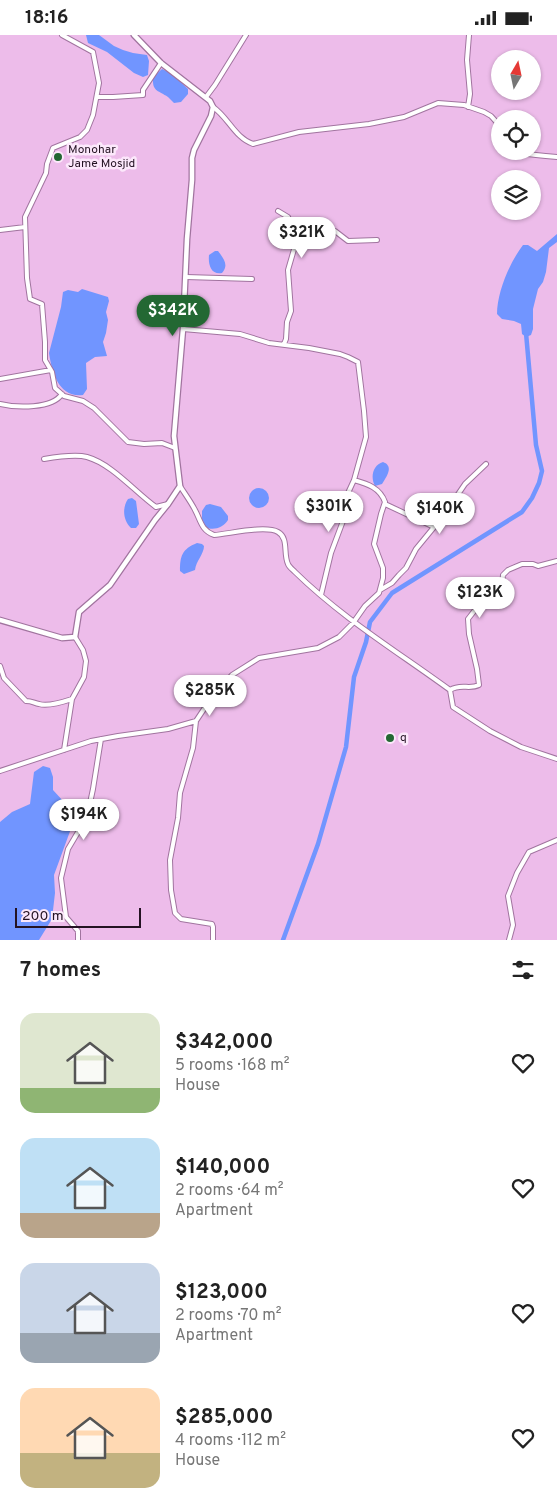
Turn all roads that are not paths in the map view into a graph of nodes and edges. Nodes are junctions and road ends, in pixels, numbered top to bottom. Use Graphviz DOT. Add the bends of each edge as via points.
graph roads {
  1 [pos="62,35"];
  2 [pos="134,35"];
  3 [pos="246,35"];
  4 [pos="468,35"];
  5 [pos="161,63"];
  6 [pos="97,97"];
  7 [pos="206,97"];
  8 [pos="213,107"];
  9 [pos="468,107"];
  10 [pos="491,116"];
  11 [pos="541,155"];
  12 [pos="557,157"];
  13 [pos="278,211"];
  14 [pos="25,227"];
  15 [pos="0,230"];
  16 [pos="297,239"];
  17 [pos="377,240"];
  18 [pos="186,277"];
  19 [pos="252,279"];
  20 [pos="183,329"];
  21 [pos="284,344"];
  22 [pos="51,370"];
  23 [pos="0,379"];
  24 [pos="62,394"];
  25 [pos="0,404"];
  26 [pos="175,448"];
  27 [pos="44,459"];
  28 [pos="486,464"];
  29 [pos="354,480"];
  30 [pos="180,486"];
  31 [pos="168,504"];
  32 [pos="384,504"];
  33 [pos="434,527"];
  34 [pos="557,561"];
  35 [pos="380,590"];
  36 [pos="321,595"];
  37 [pos="0,620"];
  38 [pos="353,623"];
  39 [pos="75,637"];
  40 [pos="0,666"];
  41 [pos="450,690"];
  42 [pos="72,699"];
  43 [pos="196,721"];
  44 [pos="101,739"];
  45 [pos="64,750"];
  46 [pos="557,759"];
  47 [pos="0,771"];
  48 [pos="557,841"];
  49 [pos="78,940"];
  50 [pos="213,940"];
  51 [pos="509,940"];
  1 -- 6 [label="street" via="93,52 99,83"];
  2 -- 5 [label="street"];
  3 -- 7 [label="street"];
  4 -- 9 [label="street"];
  5 -- 6 [label="street" via="143,95"];
  5 -- 7 [label="street"];
  6 -- 14 [label="street" via="88,130 80,137 53,148 46,173 25,217"];
  7 -- 8 [label="street"];
  8 -- 9 [label="street" via="253,144 299,132 404,117 438,103"];
  8 -- 18 [label="street" via="192,157"];
  9 -- 10 [label="street"];
  11 -- 12 [label="street"];
  13 -- 16 [label="street" via="288,217"];
  14 -- 15 [label="street"];
  14 -- 22 [label="street" via="30,299 42,304 45,360"];
  16 -- 17 [label="street" via="329,229 348,241"];
  16 -- 21 [label="street" via="288,270 291,311"];
  18 -- 19 [label="street"];
  18 -- 20 [label="street"];
  20 -- 21 [label="street" via="240,334"];
  20 -- 26 [label="street"];
  21 -- 29 [label="street" via="340,354 358,362 366,437"];
  22 -- 23 [label="street"];
  22 -- 24 [label="street" via="55,388"];
  24 -- 25 [label="street" via="56,401 40,405"];
  24 -- 26 [label="street" via="94,408 128,442 162,443"];
  26 -- 30 [label="street"];
  27 -- 31 [label="street" via="85,457 105,465 156,507"];
  28 -- 33 [label="street" via="465,484"];
  29 -- 32 [label="street" via="377,489 383,494"];
  29 -- 36 [label="street"];
  30 -- 31 [label="street"];
  30 -- 36 [label="street" via="207,533 214,535 258,529 280,533 289,566"];
  31 -- 39 [label="street" via="110,585 80,612"];
  32 -- 33 [label="street"];
  32 -- 35 [label="street" via="374,543 383,568"];
  33 -- 35 [label="street" via="406,568"];
  34 -- 41 [label="street" via="538,566 522,564 503,575 498,591 468,619 479,685 457,686"];
  35 -- 38 [label="street"];
  36 -- 38 [label="street"];
  37 -- 39 [label="street" via="62,637"];
  38 -- 41 [label="street"];
  38 -- 43 [label="street" via="339,637 318,648 252,662 232,675"];
  39 -- 42 [label="street" via="86,661 84,677"];
  40 -- 42 [label="street" via="4,678 26,701 46,705"];
  41 -- 46 [label="street" via="453,707 521,747"];
  42 -- 45 [label="street"];
  43 -- 44 [label="street" via="168,729"];
  43 -- 50 [label="street" via="170,860 171,890 175,913 181,919 212,924"];
  44 -- 45 [label="street"];
  44 -- 49 [label="street" via="87,817 68,849 61,878 66,917 78,931"];
  45 -- 47 [label="street"];
  48 -- 51 [label="street" via="528,852 517,873 508,896 513,925"];
}
